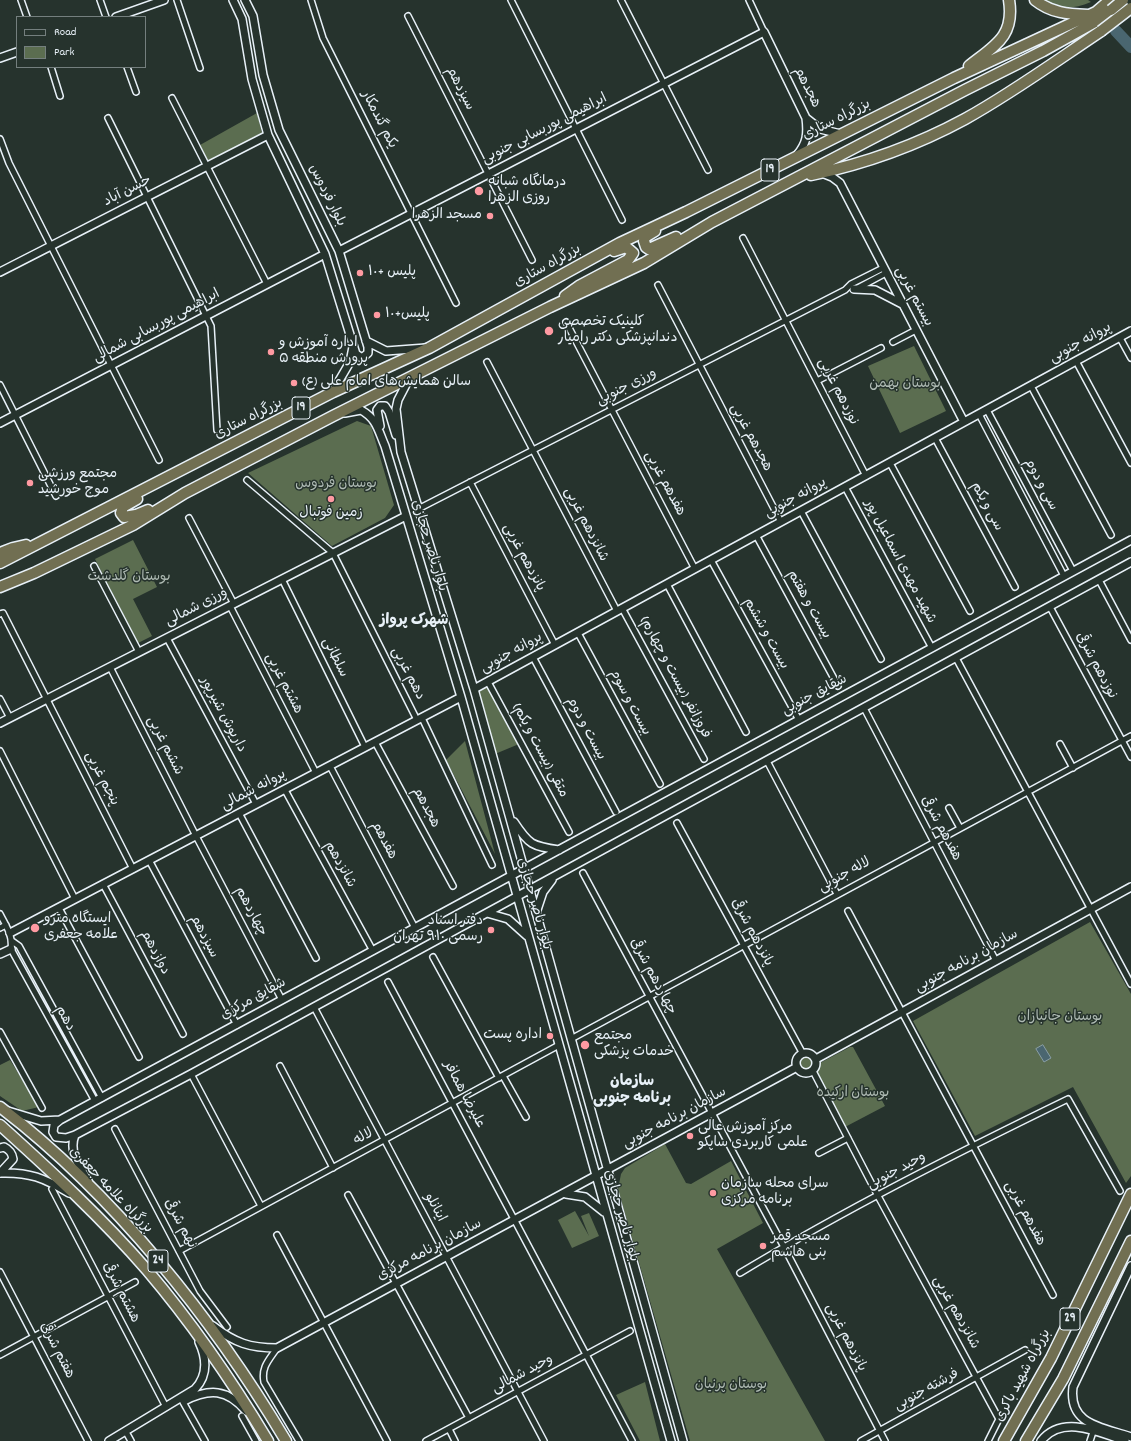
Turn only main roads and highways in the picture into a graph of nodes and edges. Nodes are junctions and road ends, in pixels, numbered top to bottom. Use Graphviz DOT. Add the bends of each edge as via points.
graph roads {
  1 [pos="233,0"];
  2 [pos="245,0"];
  3 [pos="1009,0"];
  4 [pos="1034,0"];
  5 [pos="1123,0"];
  6 [pos="160,1"];
  7 [pos="1109,5"];
  8 [pos="1131,8"];
  9 [pos="1088,15"];
  10 [pos="119,16"];
  11 [pos="764,32"];
  12 [pos="16,52"];
  13 [pos="0,58"];
  14 [pos="954,78"];
  15 [pos="806,118"];
  16 [pos="843,134"];
  17 [pos="268,135"];
  18 [pos="795,158"];
  19 [pos="842,167"];
  20 [pos="822,173"];
  21 [pos="799,177"];
  22 [pos="840,183"];
  23 [pos="686,212"];
  24 [pos="712,222"];
  25 [pos="338,251"];
  26 [pos="325,254"];
  27 [pos="587,262"];
  28 [pos="0,272"];
  29 [pos="854,289"];
  30 [pos="902,304"];
  31 [pos="550,307"];
  32 [pos="1131,332"];
  33 [pos="366,341"];
  34 [pos="354,345"];
  35 [pos="429,348"];
  36 [pos="410,377"];
  37 [pos="333,392"];
  38 [pos="333,416"];
  39 [pos="964,422"];
  40 [pos="0,423"];
  41 [pos="385,446"];
  42 [pos="401,452"];
  43 [pos="175,474"];
  44 [pos="186,493"];
  45 [pos="406,516"];
  46 [pos="1131,540"];
  47 [pos="36,544"];
  48 [pos="0,554"];
  49 [pos="1131,562"];
  50 [pos="0,563"];
  51 [pos="34,573"];
  52 [pos="0,587"];
  53 [pos="0,595"];
  54 [pos="474,689"];
  55 [pos="461,697"];
  56 [pos="0,723"];
  57 [pos="510,817"];
  58 [pos="559,850"];
  59 [pos="523,869"];
  60 [pos="557,875"];
  61 [pos="512,876"];
  62 [pos="1131,887"];
  63 [pos="529,890"];
  64 [pos="517,897"];
  65 [pos="487,913"];
  66 [pos="536,915"];
  67 [pos="10,933"];
  68 [pos="529,937"];
  69 [pos="11,949"];
  70 [pos="0,954"];
  71 [pos="816,1059"];
  72 [pos="798,1067"];
  73 [pos="2,1109"];
  74 [pos="60,1120"];
  75 [pos="0,1125"];
  76 [pos="75,1135"];
  77 [pos="0,1148"];
  78 [pos="608,1170"];
  79 [pos="0,1173"];
  80 [pos="595,1177"];
  81 [pos="566,1194"];
  82 [pos="1131,1194"];
  83 [pos="97,1195"];
  84 [pos="81,1200"];
  85 [pos="605,1212"];
  86 [pos="1131,1241"];
  87 [pos="1131,1266"];
  88 [pos="205,1321"];
  89 [pos="189,1322"];
  90 [pos="259,1426"];
  91 [pos="1094,1428"];
  92 [pos="126,1432"];
  93 [pos="1131,1437"];
  94 [pos="109,1441"];
  95 [pos="268,1441"];
  96 [pos="286,1441"];
  97 [pos="670,1441"];
  98 [pos="684,1441"];
  99 [pos="1004,1441"];
  100 [pos="1026,1441"];
  101 [pos="1041,1441"];
  102 [pos="1126,1441"];
  1 -- 17 [label="main road, بلوار فردوس" via="242,19 252,79"];
  2 -- 25 [label="main road, بلوار فردوس" via="253,16 263,75 279,130"];
  3 -- 14 [label="highway" via="1010,23 1005,34 991,50"];
  4 -- 9 [label="highway" via="1057,12"];
  5 -- 7 [label="highway, بزرگراه ستاری / 19, bridge"];
  6 -- 10 [label="main road"];
  7 -- 9 [label="highway, بزرگراه ستاری / 19"];
  7 -- 21 [label="highway, بزرگراه ستاری / 19" via="1093,23 1043,51"];
  8 -- 19 [label="highway, بزرگراه ستاری / 19, bridge" via="1101,32 1025,83 965,119 912,144"];
  9 -- 14 [label="highway, بزرگراه ستاری / 19"];
  11 -- 15 [label="main road, هجدهم"];
  11 -- 25 [label="main road, ابراهیمی پوربسابی جنوبی"];
  12 -- 13 [label="main road"];
  14 -- 16 [label="highway, بزرگراه ستاری / 19"];
  15 -- 16 [label="main road, هجدهم" via="820,129"];
  15 -- 18 [label="main road" via="808,133"];
  16 -- 18 [label="highway, بزرگراه ستاری / 19"];
  17 -- 26 [label="main road, بلوار فردوس"];
  17 -- 28 [label="main road, حسن آباد"];
  18 -- 23 [label="highway, بزرگراه ستاری / 19"];
  19 -- 20 [label="highway, بزرگراه ستاری / 19"];
  19 -- 22 [label="main road"];
  20 -- 21 [label="highway, بزرگراه ستاری / 19"];
  20 -- 22 [label="main road" via="832,176"];
  21 -- 24 [label="highway, بزرگراه ستاری / 19"];
  22 -- 30 [label="main road, بیستم غربی"];
  23 -- 24 [label="highway" via="645,237 646,247 652,248"];
  23 -- 27 [label="highway, بزرگراه ستاری / 19" via="643,230"];
  24 -- 31 [label="highway, بزرگراه ستاری / 19" via="644,263"];
  25 -- 33 [label="main road, بلوار فردوس"];
  26 -- 34 [label="main road, بلوار فردوس"];
  26 -- 40 [label="main road, ابراهیمی پوربسابی شمالی"];
  27 -- 31 [label="highway" via="622,247 629,248 633,253 628,260 579,286"];
  27 -- 35 [label="highway, بزرگراه ستاری / 19"];
  29 -- 30 [label="main road" via="875,290"];
  30 -- 39 [label="main road, بیستم غربی"];
  31 -- 36 [label="highway, بزرگراه ستاری / 19"];
  32 -- 39 [label="main road, پروانه جنوبی"];
  33 -- 34 [label="main road" via="368,353 362,358 356,354"];
  33 -- 35 [label="main road" via="394,352 411,348"];
  34 -- 37 [label="main road" via="350,362"];
  35 -- 37 [label="highway, بزرگراه ستاری / 19"];
  36 -- 38 [label="highway, بزرگراه ستاری / 19"];
  36 -- 42 [label="main road, بلوار ناصر حجازی" via="396,409"];
  37 -- 43 [label="highway, بزرگراه ستاری / 19"];
  38 -- 41 [label="main road, بلوار ناصر حجازی" via="361,410 375,420"];
  38 -- 44 [label="highway, بزرگراه ستاری / 19"];
  39 -- 54 [label="main road, پروانه جنوبی"];
  41 -- 42 [label="main road" via="377,410 382,406 389,412"];
  41 -- 45 [label="main road, بلوار ناصر حجازی"];
  42 -- 54 [label="main road, بلوار ناصر حجازی"];
  43 -- 44 [label="highway" via="156,490 129,503 121,513 124,517 136,515"];
  43 -- 47 [label="highway, بزرگراه ستاری / 19"];
  44 -- 51 [label="highway, بزرگراه ستاری / 19" via="133,525"];
  45 -- 55 [label="main road, بلوار ناصر حجازی"];
  45 -- 56 [label="main road, ورزی شمالی"];
  46 -- 58 [label="main road, شقایق جنوبی" via="1062,572 932,648"];
  47 -- 48 [label="highway" via="13,548"];
  47 -- 50 [label="highway, بزرگراه ستاری / 19"];
  49 -- 60 [label="main road"];
  51 -- 52 [label="highway, بزرگراه ستاری / 19"];
  51 -- 53 [label="highway"];
  54 -- 57 [label="main road, بلوار ناصر حجازی"];
  55 -- 61 [label="main road, بلوار ناصر حجازی"];
  55 -- 67 [label="main road, پروانه شمالی"];
  57 -- 58 [label="main road" via="526,841 536,846"];
  57 -- 59 [label="main road, بلوار ناصر حجازی"];
  58 -- 59 [label="main road, شقایق جنوبی"];
  59 -- 61 [label="main road, شقایق جنوبی"];
  59 -- 63 [label="main road, بلوار ناصر حجازی"];
  60 -- 63 [label="main road"];
  60 -- 66 [label="main road" via="543,892"];
  61 -- 64 [label="main road, بلوار ناصر حجازی"];
  61 -- 74 [label="main road, شقایق مرکزی"];
  62 -- 71 [label="main road, سازمان برنامه جنوبی"];
  63 -- 64 [label="main road"];
  63 -- 66 [label="main road, بلوار ناصر حجازی"];
  64 -- 65 [label="main road"];
  64 -- 68 [label="main road, بلوار ناصر حجازی"];
  65 -- 68 [label="main road" via="508,918"];
  65 -- 76 [label="main road"];
  66 -- 78 [label="main road, بلوار ناصر حجازی"];
  68 -- 80 [label="main road, بلوار ناصر حجازی"];
  69 -- 70 [label="main road"];
  71 -- 72 [label="main road" via="812,1055 802,1054 798,1058"];
  71 -- 72 [label="main road" via="813,1071 804,1073"];
  72 -- 78 [label="main road, سازمان برنامه جنوبی"];
  73 -- 74 [label="main road, شقایق مرکزی" via="41,1121"];
  73 -- 83 [label="highway, بزرگراه علامه جعفری / 24" via="65,1163"];
  74 -- 76 [label="main road" via="54,1125 53,1132 56,1137 66,1138"];
  75 -- 84 [label="highway, بزرگراه علامه جعفری / 24"];
  76 -- 83 [label="main road" via="72,1147 74,1154"];
  77 -- 79 [label="main road" via="9,1150 13,1159"];
  78 -- 80 [label="main road, سازمان برنامه جنوبی"];
  78 -- 98 [label="main road, بلوار ناصر حجازی"];
  79 -- 84 [label="main road" via="20,1172 33,1175 48,1180"];
  80 -- 81 [label="main road, سازمان برنامه مرکزی"];
  80 -- 85 [label="main road, بلوار ناصر حجازی"];
  81 -- 85 [label="main road" via="585,1197"];
  81 -- 88 [label="main road, سازمان برنامه مرکزی" via="277,1348 257,1348 241,1344"];
  82 -- 99 [label="highway, بزرگراه شهید باکری / 29" via="1051,1358"];
  83 -- 88 [label="highway, بزرگراه علامه جعفری / 24" via="161,1264"];
  84 -- 89 [label="highway, بزرگراه علامه جعفری / 24" via="146,1269"];
  85 -- 97 [label="main road, بلوار ناصر حجازی"];
  86 -- 100 [label="highway, 29" via="1063,1379"];
  87 -- 91 [label="main road" via="1073,1386 1072,1398 1076,1412"];
  88 -- 96 [label="highway, بزرگراه علامه جعفری / 24" via="240,1367"];
  89 -- 90 [label="highway, بزرگراه علامه جعفری / 24"];
  89 -- 92 [label="main road" via="202,1348 205,1361 202,1381 195,1389"];
  90 -- 92 [label="main road" via="241,1406 221,1392 204,1394 183,1402"];
  90 -- 95 [label="highway, بزرگراه علامه جعفری / 24"];
  91 -- 93 [label="main road"];
  91 -- 101 [label="main road" via="1058,1428"];
  91 -- 102 [label="main road"];
  92 -- 94 [label="main road"];
}
